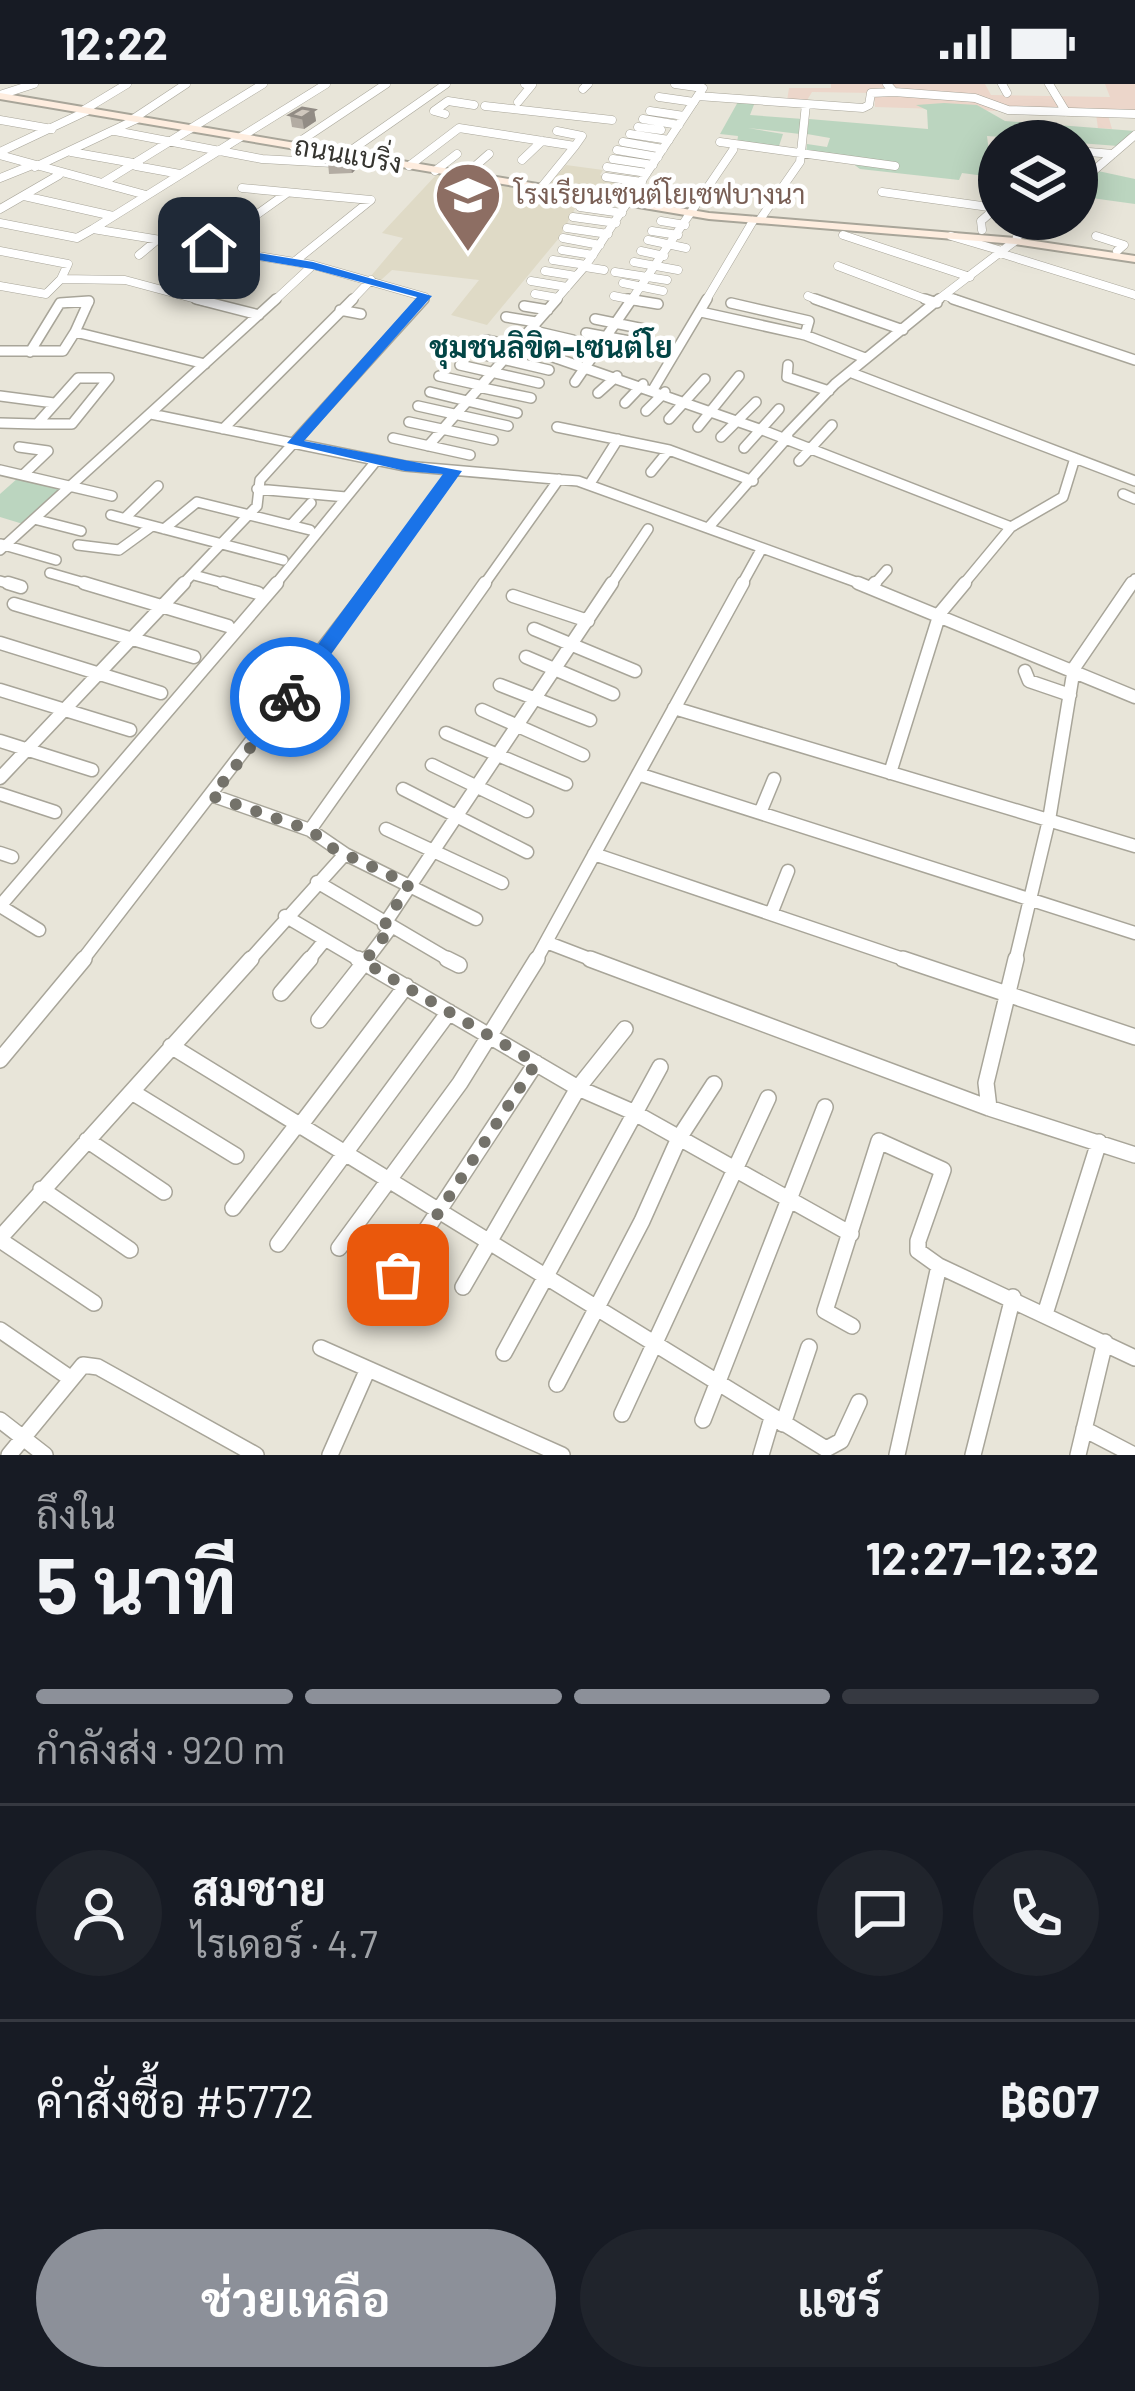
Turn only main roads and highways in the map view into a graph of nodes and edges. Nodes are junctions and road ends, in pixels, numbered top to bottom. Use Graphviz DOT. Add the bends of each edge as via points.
graph roads {
  1 [pos="0,96"];
  2 [pos="757,220"];
  3 [pos="978,236"];
  4 [pos="978,237"];
  5 [pos="1023,240"];
  6 [pos="1024,240"];
  7 [pos="1135,257"];
  1 -- 2 [label="main road, ถนนแบริ่ง" via="540,189 622,213"];
  2 -- 3 [label="main road, ถนนแบริ่ง"];
  2 -- 4 [label="main road, ถนนแบริ่ง"];
  5 -- 7 [label="main road, ถนนแบริ่ง"];
  6 -- 7 [label="main road, ถนนแบริ่ง"];
}
